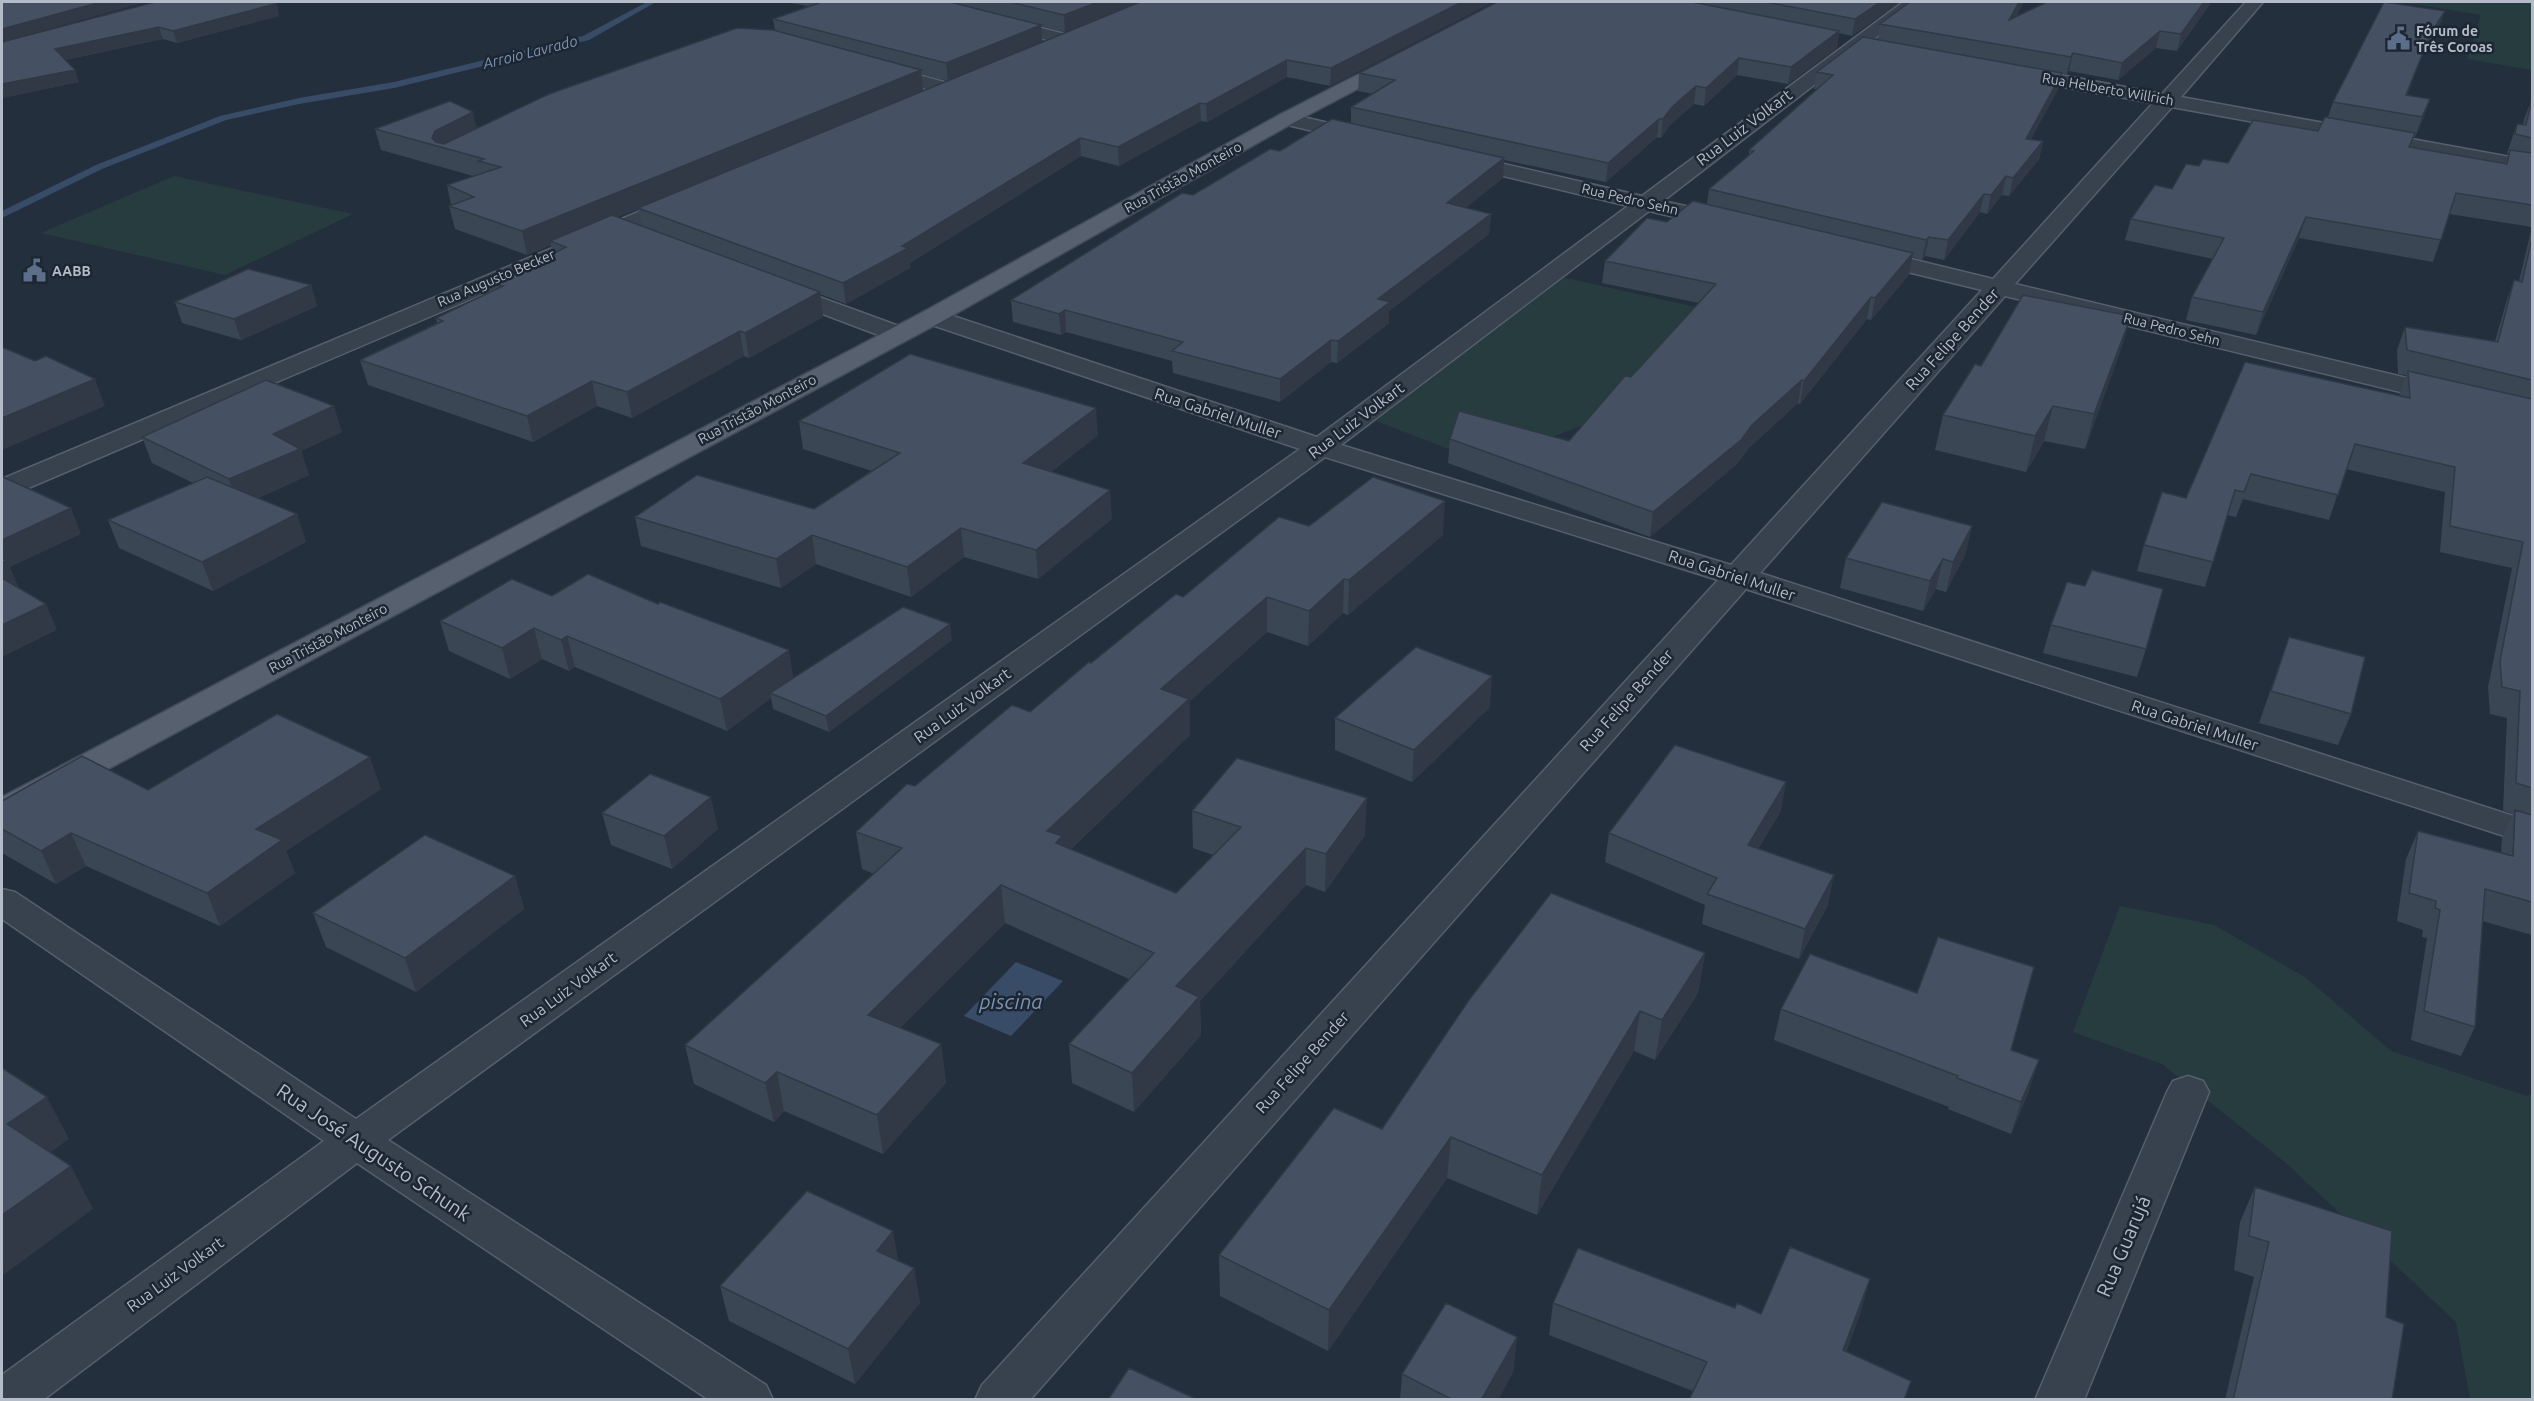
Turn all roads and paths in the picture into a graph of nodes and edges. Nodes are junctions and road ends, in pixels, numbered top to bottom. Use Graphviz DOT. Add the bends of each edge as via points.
graph roads {
  1 [pos="920,2"];
  2 [pos="1913,2"];
  3 [pos="2255,2"];
  4 [pos="1424,46"];
  5 [pos="1036,54"];
  6 [pos="864,66"];
  7 [pos="2005,71"];
  8 [pos="973,81"];
  9 [pos="952,90"];
  10 [pos="2167,99"];
  11 [pos="919,103"];
  12 [pos="1286,119"];
  13 [pos="1390,143"];
  14 [pos="1437,154"];
  15 [pos="2532,166"];
  16 [pos="703,192"];
  17 [pos="1646,202"];
  18 [pos="1748,227"];
  19 [pos="616,228"];
  20 [pos="649,240"];
  21 [pos="1840,249"];
  22 [pos="757,281"];
  23 [pos="1999,287"];
  24 [pos="932,317"];
  25 [pos="898,334"];
  26 [pos="2532,416"];
  27 [pos="1321,447"];
  28 [pos="2,489"];
  29 [pos="1737,576"];
  30 [pos="2,811"];
  31 [pos="2532,834"];
  32 [pos="2,901"];
  33 [pos="2188,1092"];
  34 [pos="356,1141"];
  35 [pos="5,1400"];
  36 [pos="748,1400"];
  37 [pos="999,1400"];
  38 [pos="2059,1400"];
  1 -- 5 [label="street" via="1077,36"];
  2 -- 17 [label="street, Rua Luiz Volkart"];
  3 -- 10 [label="street, Rua Felipe Bender"];
  4 -- 12 [label="main road, Rua Tristão Monteiro"];
  6 -- 9 [label="street"];
  7 -- 10 [label="street, Rua Helberto Willrich"];
  8 -- 9 [label="street"];
  9 -- 11 [label="street"];
  10 -- 15 [label="street, Rua Helberto Willrich"];
  10 -- 23 [label="street, Rua Felipe Bender"];
  12 -- 13 [label="street"];
  12 -- 24 [label="main road, Rua Tristão Monteiro"];
  14 -- 17 [label="street, Rua Pedro Sehn"];
  16 -- 19 [label="street, Rua Augusto Becker"];
  17 -- 18 [label="street, Rua Pedro Sehn"];
  17 -- 27 [label="street, Rua Luiz Volkart"];
  19 -- 20 [label="street"];
  19 -- 28 [label="street, Rua Augusto Becker"];
  21 -- 23 [label="street, Rua Pedro Sehn"];
  22 -- 25 [label="street"];
  23 -- 26 [label="street, Rua Pedro Sehn"];
  23 -- 29 [label="street, Rua Felipe Bender"];
  24 -- 25 [label="main road, Rua Tristão Monteiro"];
  24 -- 27 [label="street, Rua Gabriel Muller"];
  25 -- 30 [label="main road, Rua Tristão Monteiro"];
  27 -- 29 [label="street, Rua Gabriel Muller"];
  27 -- 34 [label="street, Rua Luiz Volkart"];
  29 -- 31 [label="street, Rua Gabriel Muller"];
  29 -- 37 [label="street, Rua Felipe Bender"];
  32 -- 34 [label="street, Rua José Augusto Schunk"];
  33 -- 38 [label="street, Rua Guarujá"];
  34 -- 35 [label="street, Rua Luiz Volkart"];
  34 -- 36 [label="street, Rua José Augusto Schunk"];
}
